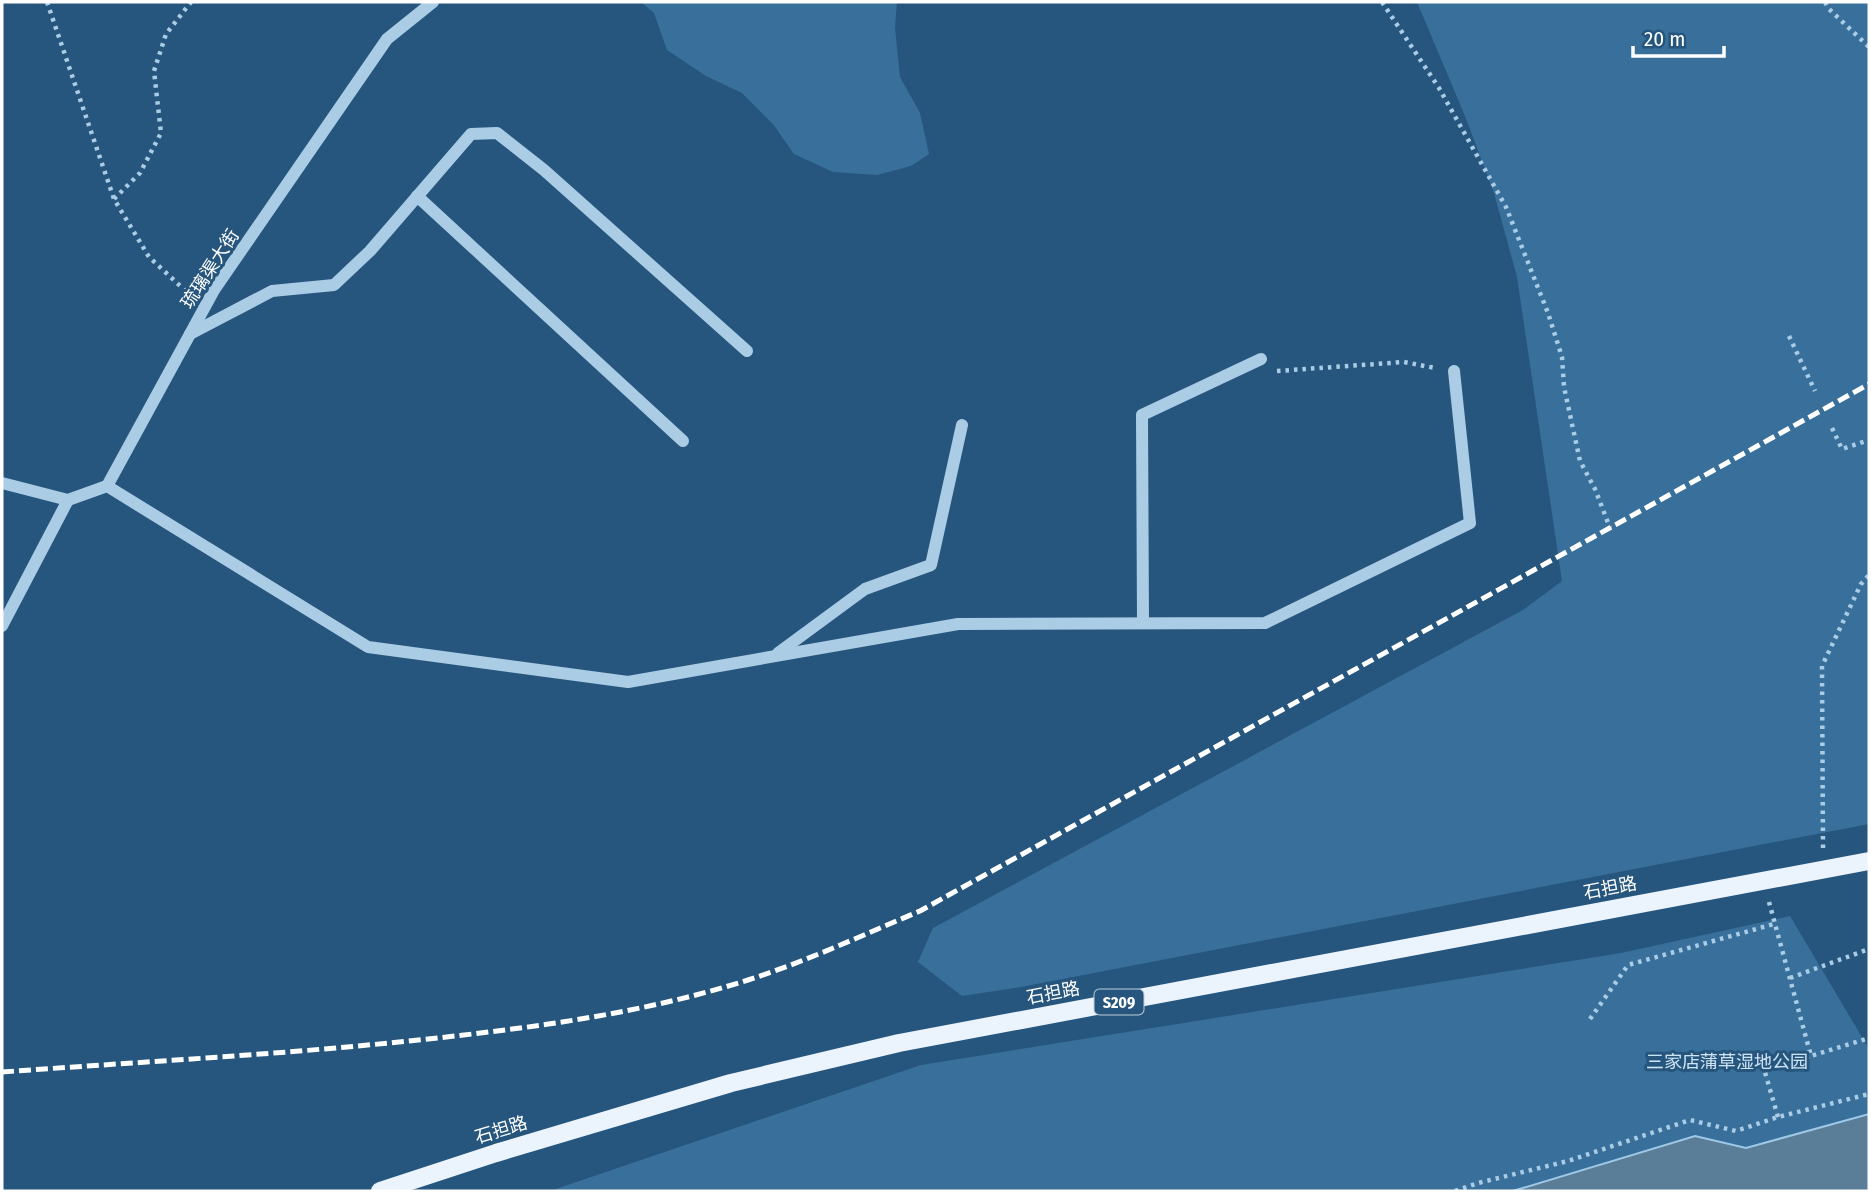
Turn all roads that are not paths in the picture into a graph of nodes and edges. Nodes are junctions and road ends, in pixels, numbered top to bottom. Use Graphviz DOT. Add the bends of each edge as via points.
graph roads {
  1 [pos="433,2"];
  2 [pos="417,196"];
  3 [pos="190,334"];
  4 [pos="747,351"];
  5 [pos="1261,359"];
  6 [pos="1454,372"];
  7 [pos="962,425"];
  8 [pos="683,442"];
  9 [pos="2,483"];
  10 [pos="107,486"];
  11 [pos="68,500"];
  12 [pos="1143,622"];
  13 [pos="2,626"];
  14 [pos="774,656"];
  15 [pos="1869,861"];
  16 [pos="380,1191"];
  1 -- 3 [label="street, 琉璃渠大街" via="387,39"];
  2 -- 3 [label="street" via="334,285 272,291"];
  2 -- 4 [label="street" via="471,134 497,133"];
  2 -- 8 [label="street"];
  3 -- 10 [label="street, 琉璃渠大街"];
  5 -- 12 [label="street" via="1142,415"];
  6 -- 12 [label="street" via="1470,523 1265,622"];
  7 -- 14 [label="street" via="931,565 865,589"];
  9 -- 11 [label="street"];
  10 -- 11 [label="street"];
  10 -- 14 [label="street" via="368,648 628,682"];
  11 -- 13 [label="street"];
  12 -- 14 [label="street" via="958,624"];
  15 -- 16 [label="main road, 石担路 / S209" via="899,1043 732,1083"];
}
